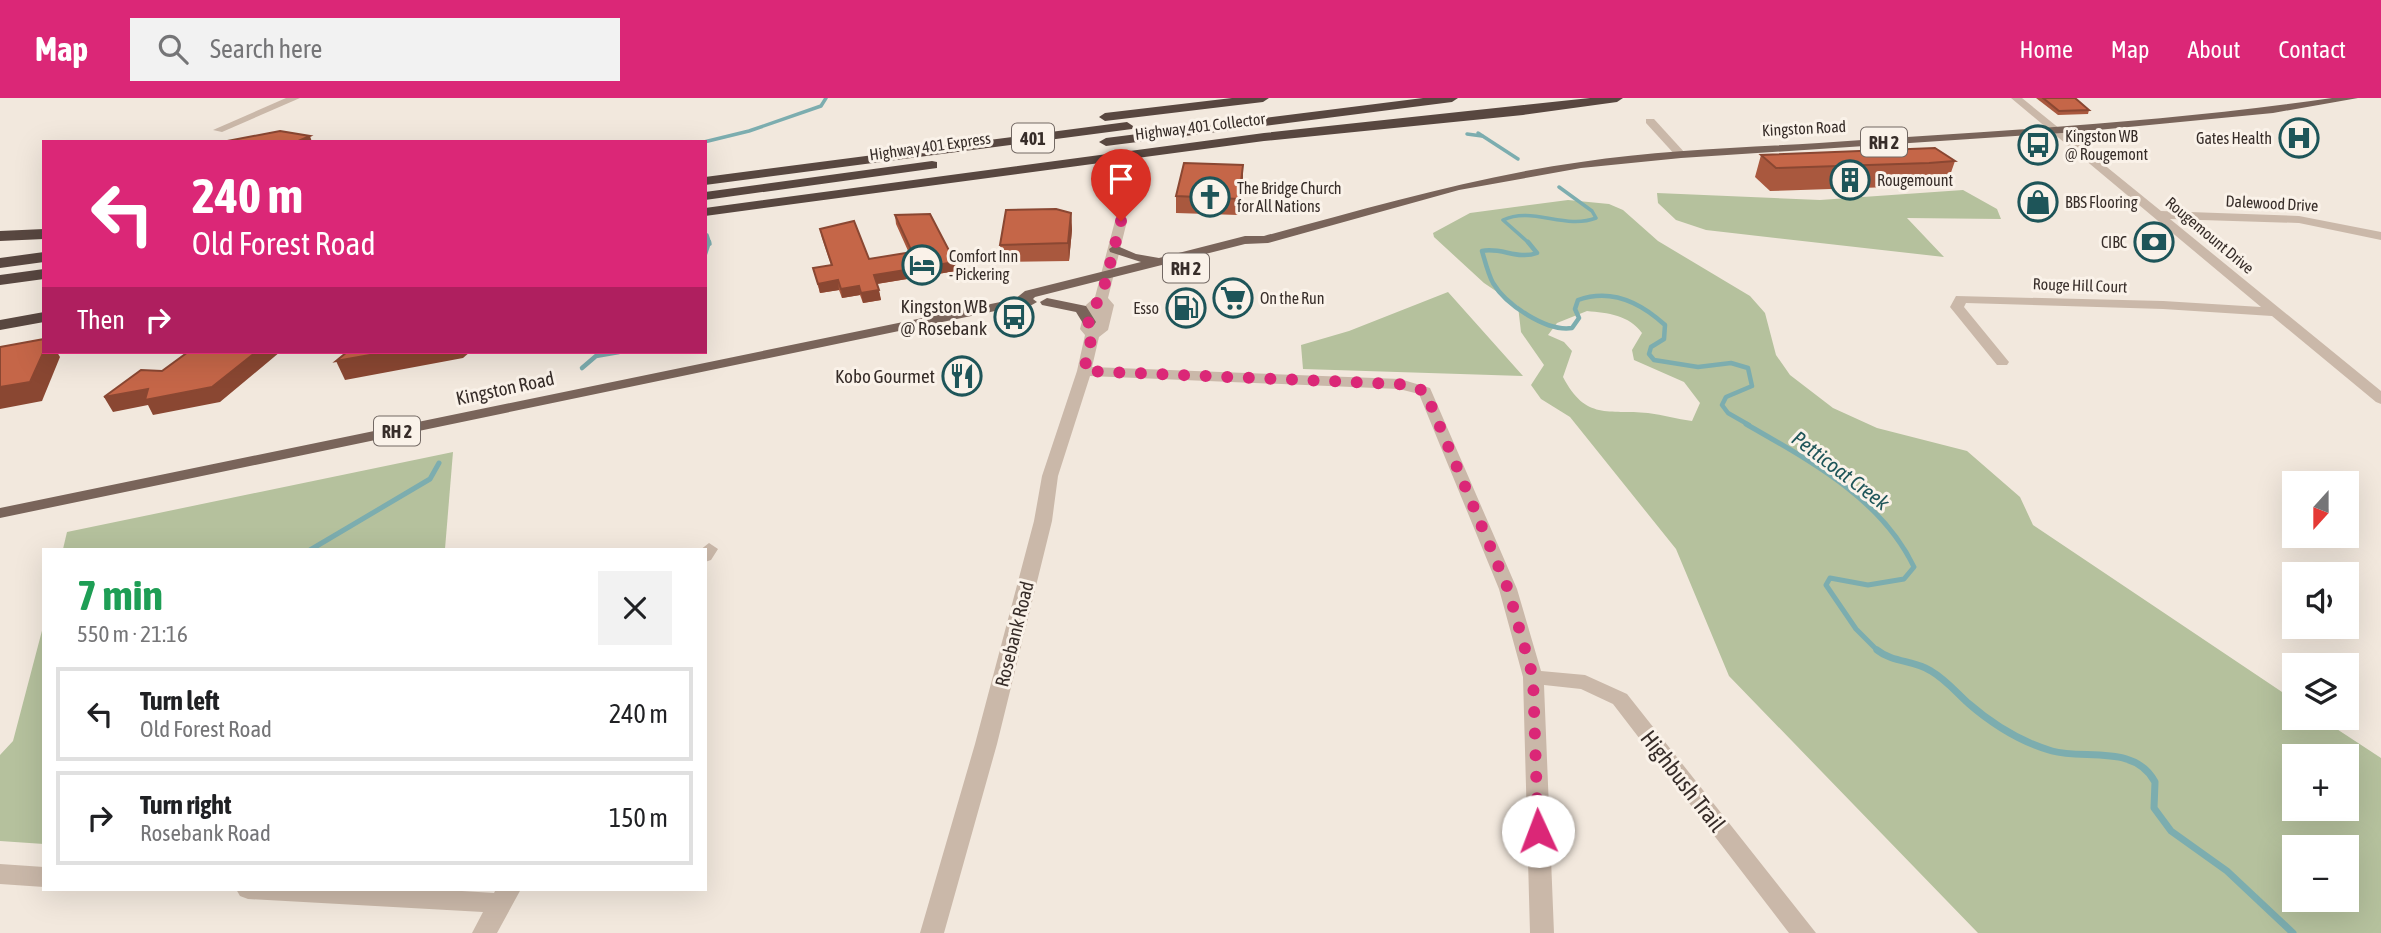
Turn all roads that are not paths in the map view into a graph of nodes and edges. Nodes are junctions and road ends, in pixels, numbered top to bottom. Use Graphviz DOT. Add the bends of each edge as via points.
graph roads {
  1 [pos="295,98"];
  2 [pos="1263,98"];
  3 [pos="1362,98"];
  4 [pos="1452,98"];
  5 [pos="1537,98"];
  6 [pos="1617,98"];
  7 [pos="2016,98"];
  8 [pos="2353,98"];
  9 [pos="1650,121"];
  10 [pos="218,130"];
  11 [pos="2055,131"];
  12 [pos="1264,137"];
  13 [pos="1681,155"];
  14 [pos="707,167"];
  15 [pos="707,181"];
  16 [pos="707,196"];
  17 [pos="707,212"];
  18 [pos="2159,215"];
  19 [pos="1121,221"];
  20 [pos="42,234"];
  21 [pos="0,236"];
  22 [pos="2381,236"];
  23 [pos="1264,240"];
  24 [pos="1115,249"];
  25 [pos="42,257"];
  26 [pos="1163,262"];
  27 [pos="0,263"];
  28 [pos="42,274"];
  29 [pos="0,280"];
  30 [pos="42,287"];
  31 [pos="1103,289"];
  32 [pos="0,293"];
  33 [pos="1019,302"];
  34 [pos="1047,302"];
  35 [pos="42,306"];
  36 [pos="0,312"];
  37 [pos="2276,312"];
  38 [pos="42,317"];
  39 [pos="0,324"];
  40 [pos="1090,329"];
  41 [pos="2001,362"];
  42 [pos="1084,371"];
  43 [pos="2381,399"];
  44 [pos="0,513"];
  45 [pos="1533,677"];
  46 [pos="0,874"];
  47 [pos="42,877"];
  48 [pos="321,891"];
  49 [pos="505,896"];
  50 [pos="484,933"];
  51 [pos="932,933"];
  52 [pos="1542,933"];
  53 [pos="1804,933"];
  1 -- 10 [label="street"];
  2 -- 14 [label="highway, Highway 401 Collector / 401"];
  3 -- 15 [label="highway, Highway 401 Express / 401"];
  4 -- 16 [label="highway, Highway 401 Express / 401"];
  5 -- 12 [label="highway"];
  6 -- 12 [label="highway, Highway 401 Collector / 401"];
  7 -- 11 [label="street, Rougemount Drive"];
  8 -- 11 [label="main road, Kingston Road / RH 2"];
  9 -- 13 [label="street"];
  11 -- 13 [label="main road, Kingston Road / RH 2"];
  11 -- 18 [label="street, Rougemount Drive"];
  12 -- 17 [label="highway, Highway 401 Collector / 401"];
  13 -- 23 [label="main road, Kingston Road / RH 2" via="1581,165 1458,187"];
  18 -- 22 [label="street, Dalewood Drive" via="2298,218"];
  18 -- 37 [label="street, Rougemount Drive"];
  19 -- 24 [label="street, Rosebank Road"];
  20 -- 21 [label="highway"];
  23 -- 26 [label="main road, Kingston Road / RH 2" via="1245,240"];
  23 -- 31 [label="main road, Kingston Road / RH 2" via="1257,249"];
  24 -- 26 [label="main road"];
  24 -- 31 [label="street, Rosebank Road"];
  25 -- 27 [label="highway"];
  26 -- 31 [label="main road, Kingston Road / RH 2"];
  28 -- 29 [label="highway"];
  30 -- 32 [label="highway"];
  31 -- 33 [label="main road, Kingston Road / RH 2" via="1030,294"];
  31 -- 34 [label="main road, Kingston Road / RH 2"];
  31 -- 40 [label="street, Rosebank Road" via="1093,305"];
  33 -- 34 [label="main road, Kingston Road / RH 2"];
  33 -- 44 [label="main road, Kingston Road / RH 2"];
  34 -- 40 [label="main road" via="1081,309"];
  35 -- 36 [label="highway"];
  37 -- 41 [label="street, Rouge Hill Court" via="1961,299 1957,307"];
  37 -- 43 [label="street, Rougemount Drive"];
  38 -- 39 [label="highway"];
  40 -- 42 [label="street, Rosebank Road"];
  42 -- 45 [label="street" via="1399,384 1425,391 1508,589"];
  42 -- 51 [label="street, Rosebank Road" via="1051,476 1044,521"];
  45 -- 52 [label="street"];
  45 -- 53 [label="street, Highbush Trail" via="1585,682 1620,699"];
  46 -- 47 [label="street"];
  48 -- 49 [label="street"];
  49 -- 50 [label="street"];
}
